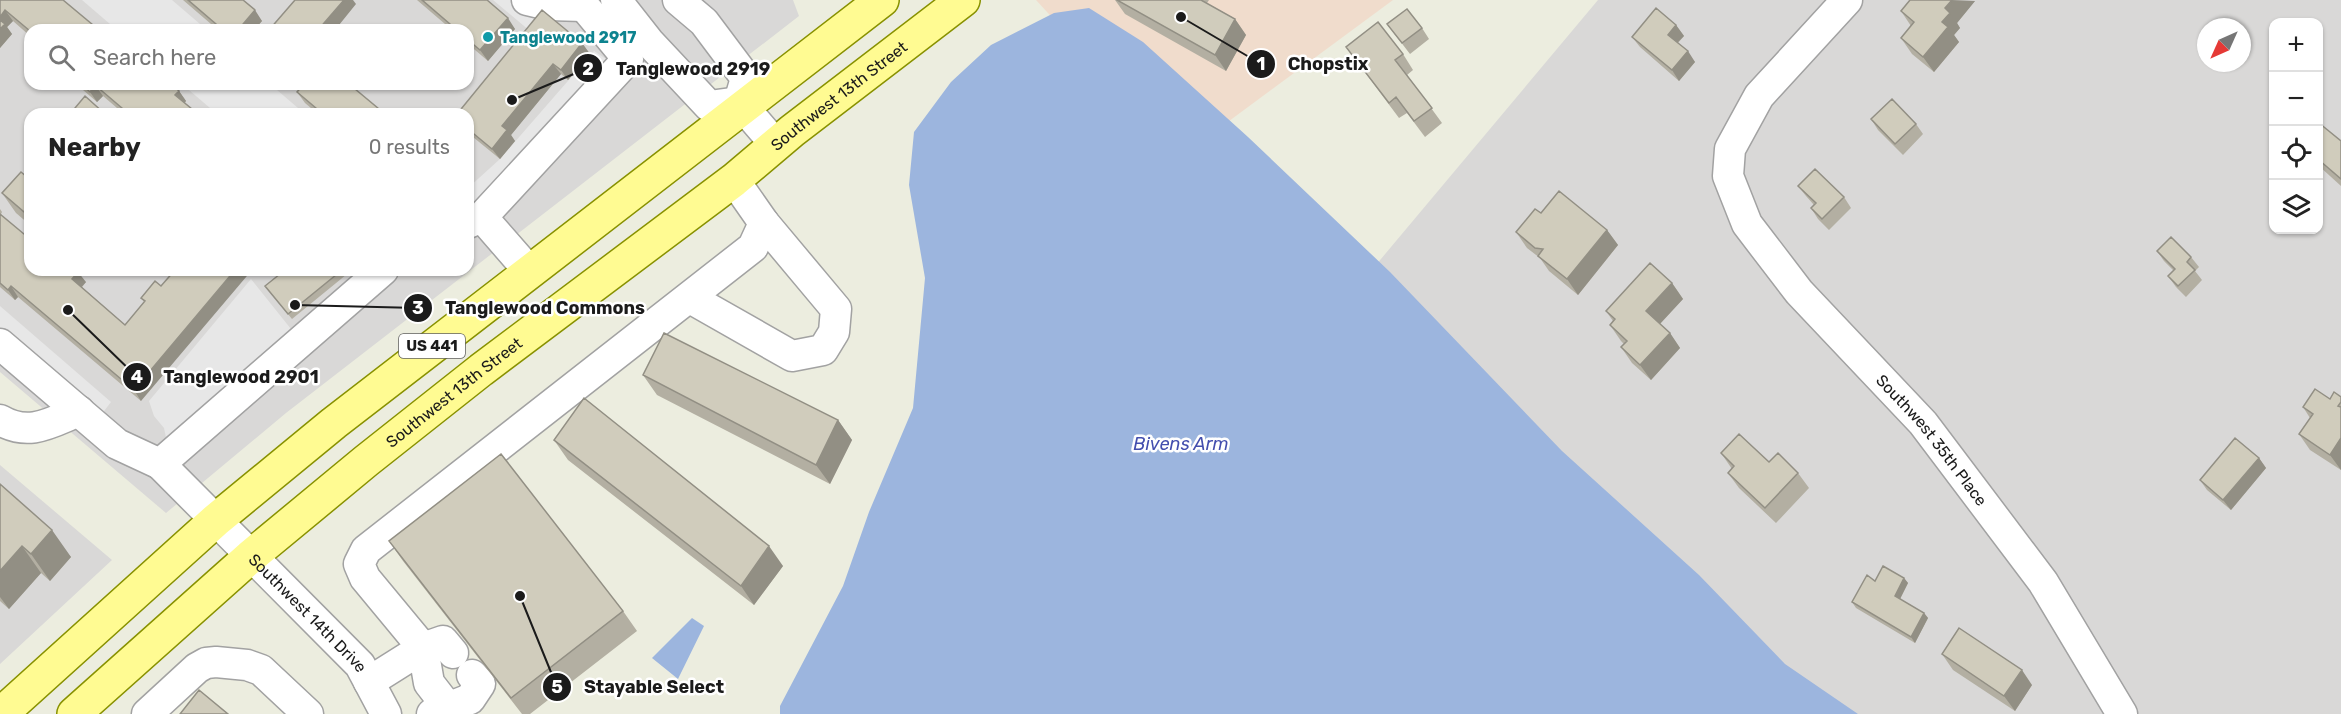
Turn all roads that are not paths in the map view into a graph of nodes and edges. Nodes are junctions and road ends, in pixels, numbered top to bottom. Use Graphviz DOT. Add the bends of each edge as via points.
graph roads {
  1 [pos="527,0"];
  2 [pos="616,0"];
  3 [pos="678,0"];
  4 [pos="882,0"];
  5 [pos="963,0"];
  6 [pos="1847,0"];
  7 [pos="582,3"];
  8 [pos="741,104"];
  9 [pos="776,145"];
  10 [pos="734,180"];
  11 [pos="475,220"];
  12 [pos="764,223"];
  13 [pos="530,272"];
  14 [pos="376,276"];
  15 [pos="690,298"];
  16 [pos="0,344"];
  17 [pos="79,411"];
  18 [pos="0,420"];
  19 [pos="160,464"];
  20 [pos="216,520"];
  21 [pos="250,557"];
  22 [pos="423,648"];
  23 [pos="453,653"];
  24 [pos="472,675"];
  25 [pos="369,682"];
  26 [pos="444,712"];
  27 [pos="0,714"];
  28 [pos="74,714"];
  29 [pos="147,714"];
  30 [pos="308,714"];
  31 [pos="387,714"];
  32 [pos="2122,714"];
  1 -- 7 [label="street" via="548,5"];
  2 -- 8 [label="street" via="709,106"];
  3 -- 8 [label="street" via="704,22 746,78"];
  4 -- 8 [label="main road, US 441"];
  5 -- 9 [label="main road, Southwest 13th Street / US 441"];
  6 -- 32 [label="street, Southwest 35th Place" via="1759,96 1730,149 1728,176 1747,224 1799,292 1923,423 2043,582"];
  7 -- 11 [label="street" via="628,59"];
  8 -- 9 [label="street"];
  8 -- 13 [label="main road, US 441"];
  9 -- 10 [label="main road, Southwest 13th Street / US 441"];
  10 -- 12 [label="street"];
  10 -- 21 [label="main road, Southwest 13th Street / US 441" via="481,370"];
  11 -- 13 [label="street"];
  12 -- 15 [label="street" via="753,247"];
  12 -- 15 [label="street" via="836,309 834,332 823,350 792,356"];
  13 -- 20 [label="main road, US 441"];
  14 -- 19 [label="street"];
  15 -- 22 [label="street" via="366,550 359,564 365,578"];
  16 -- 17 [label="street"];
  17 -- 18 [label="street" via="44,426 15,428"];
  17 -- 19 [label="street" via="117,444"];
  19 -- 20 [label="street, Southwest 14th Drive"];
  20 -- 21 [label="street, Southwest 14th Drive"];
  20 -- 27 [label="main road, US 441"];
  21 -- 25 [label="street, Southwest 14th Drive" via="360,665"];
  21 -- 28 [label="main road, Southwest 13th Street / US 441"];
  22 -- 23 [label="street" via="443,641"];
  22 -- 25 [label="street"];
  22 -- 26 [label="street" via="429,683"];
  24 -- 26 [label="street" via="480,684 470,699"];
  25 -- 31 [label="street, Southwest 14th Drive"];
  29 -- 30 [label="street" via="197,668 216,662 247,664 261,670"];
}
